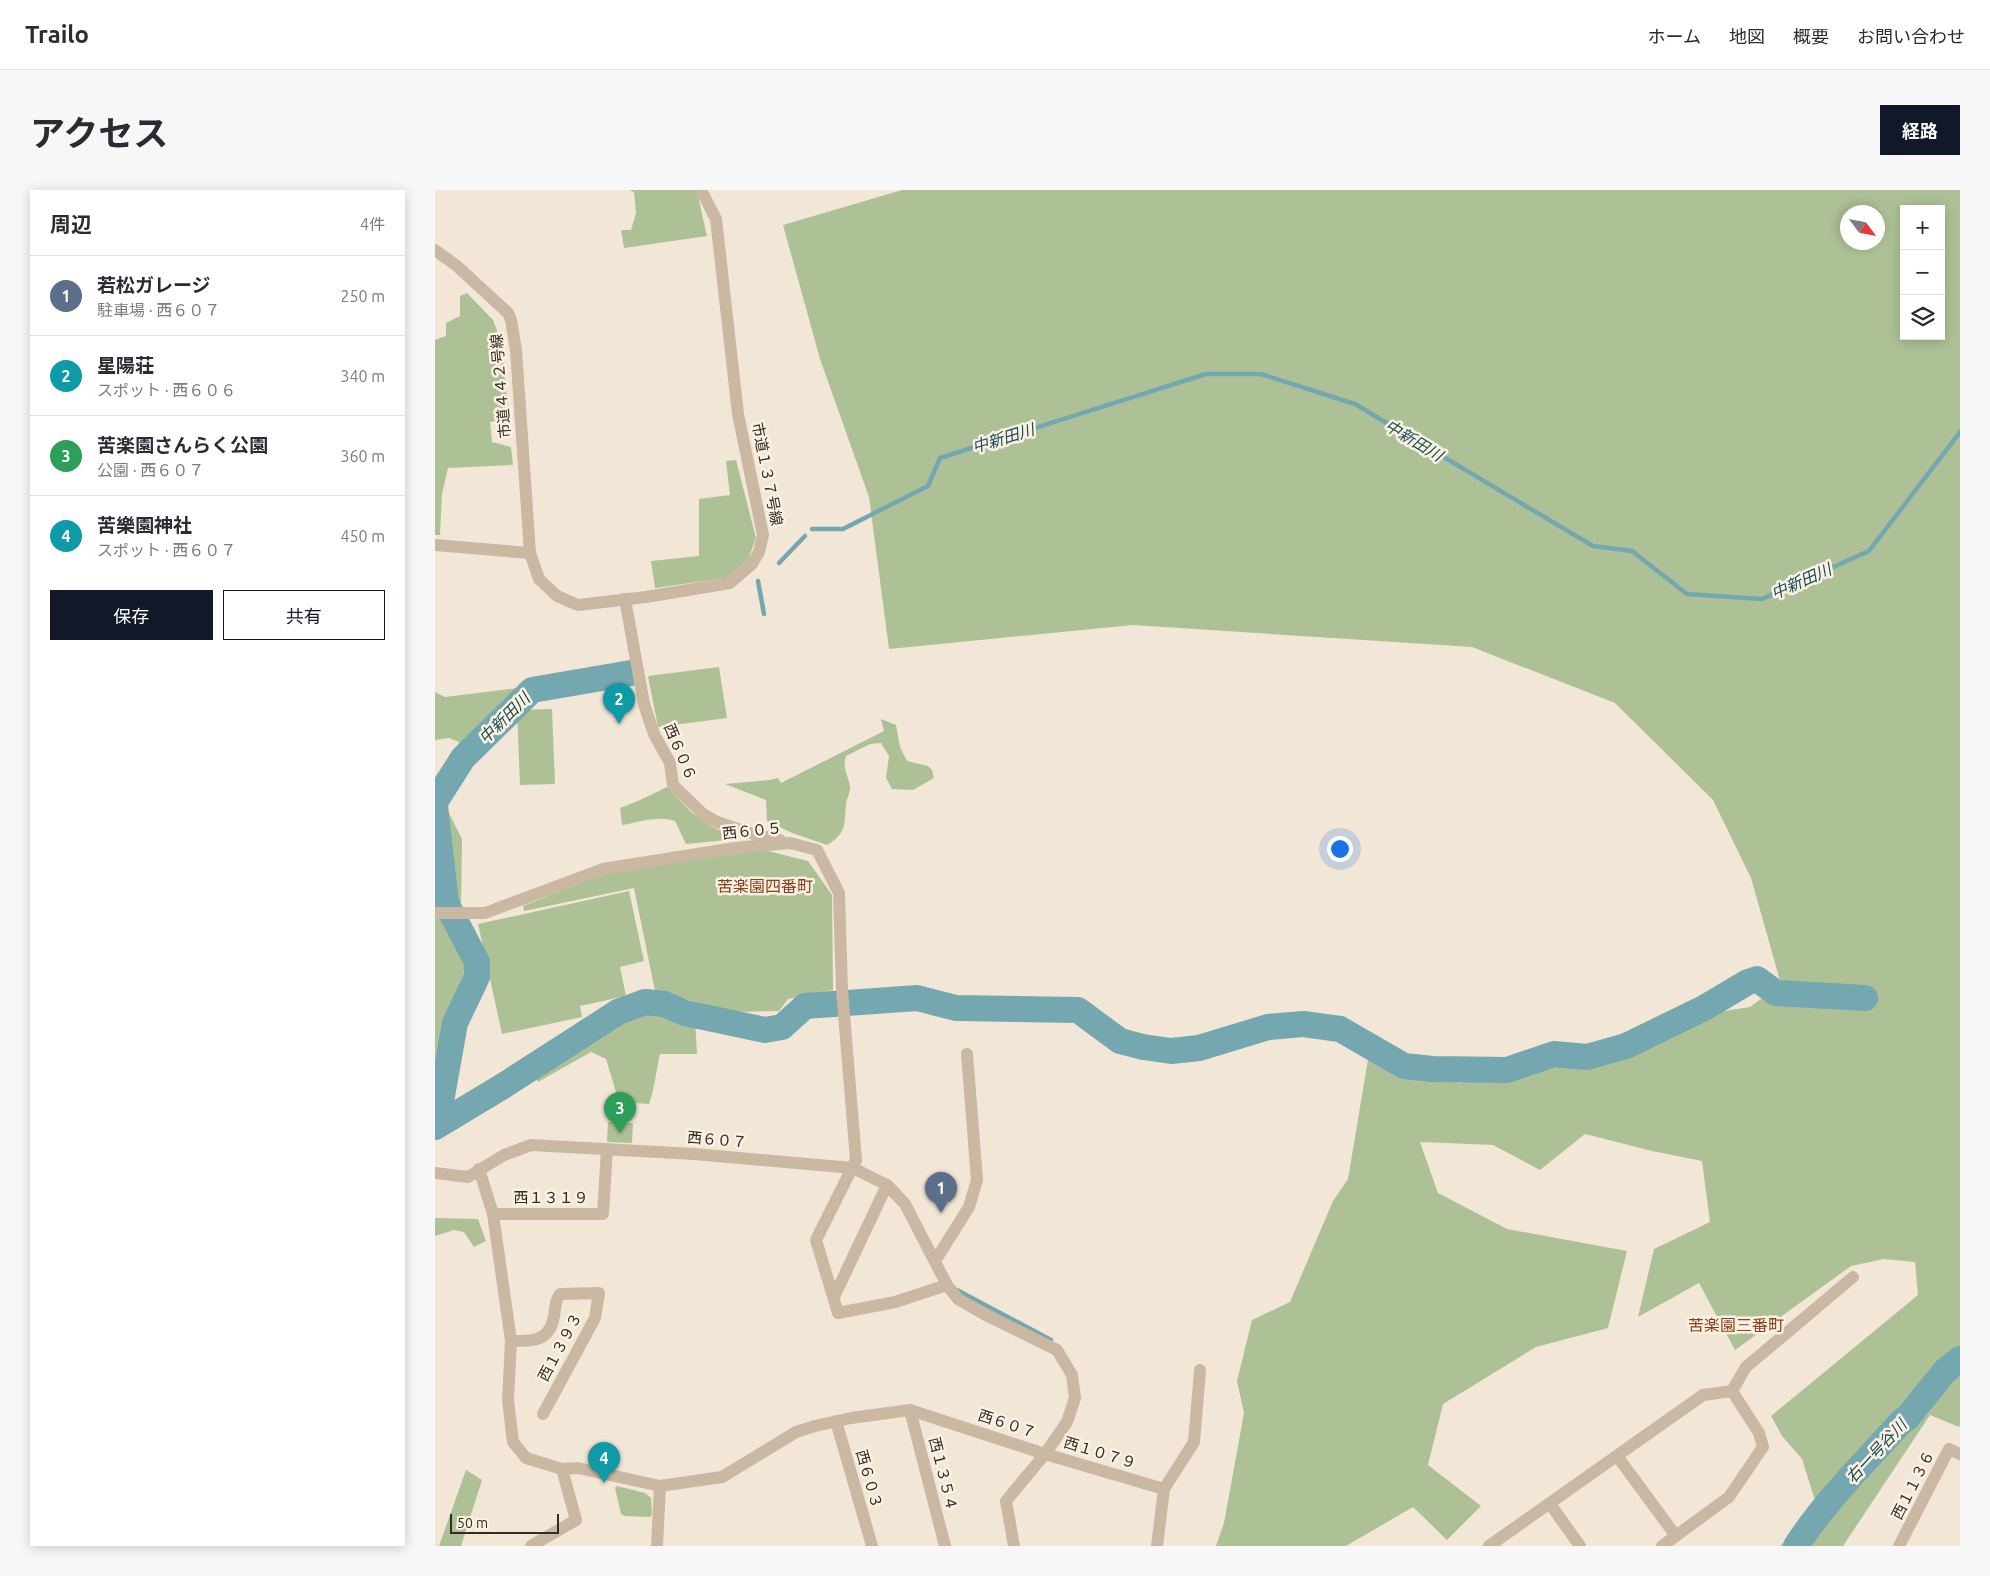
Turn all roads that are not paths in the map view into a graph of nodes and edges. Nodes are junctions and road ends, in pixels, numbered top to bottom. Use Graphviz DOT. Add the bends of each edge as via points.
graph roads {
  1 [pos="701,190"];
  2 [pos="435,250"];
  3 [pos="435,545"];
  4 [pos="530,553"];
  5 [pos="625,599"];
  6 [pos="789,843"];
  7 [pos="438,913"];
  8 [pos="967,1054"];
  9 [pos="607,1149"];
  10 [pos="853,1168"];
  11 [pos="479,1169"];
  12 [pos="435,1173"];
  13 [pos="887,1185"];
  14 [pos="493,1214"];
  15 [pos="935,1261"];
  16 [pos="1853,1277"];
  17 [pos="947,1285"];
  18 [pos="834,1296"];
  19 [pos="511,1341"];
  20 [pos="1200,1370"];
  21 [pos="1732,1391"];
  22 [pos="910,1410"];
  23 [pos="543,1414"];
  24 [pos="835,1421"];
  25 [pos="1045,1454"];
  26 [pos="1960,1454"];
  27 [pos="1617,1456"];
  28 [pos="562,1469"];
  29 [pos="660,1486"];
  30 [pos="1164,1489"];
  31 [pos="1550,1504"];
  32 [pos="1676,1536"];
  33 [pos="531,1546"];
  34 [pos="657,1546"];
  35 [pos="872,1546"];
  36 [pos="945,1546"];
  37 [pos="1014,1546"];
  38 [pos="1157,1546"];
  39 [pos="1489,1546"];
  40 [pos="1580,1546"];
  41 [pos="1662,1546"];
  42 [pos="1899,1546"];
  1 -- 5 [label="street, 市道１３７号線" via="716,219 738,414 763,535 752,564 730,583"];
  2 -- 4 [label="street, 市道４４２号線" via="457,266 511,320 516,350"];
  3 -- 4 [label="street"];
  4 -- 5 [label="street, 市道１３７号線" via="539,580 557,596 578,605"];
  5 -- 6 [label="street, 西６０６" via="644,704 654,734 670,763 673,785 703,814 717,822"];
  6 -- 7 [label="street, 西６０５" via="603,868 485,913"];
  6 -- 10 [label="street, 西６０５" via="817,850 839,893 856,1160"];
  8 -- 15 [label="street" via="977,1180 969,1207"];
  9 -- 10 [label="street, 西６０７"];
  9 -- 11 [label="street, 西６０７" via="531,1145"];
  9 -- 14 [label="street, 西１３１９" via="603,1214"];
  10 -- 13 [label="street, 西６０７"];
  10 -- 18 [label="street" via="816,1240"];
  11 -- 12 [label="street, 西６０７" via="468,1177"];
  11 -- 14 [label="street, 西６０７"];
  13 -- 15 [label="street, 西６０７" via="905,1204"];
  13 -- 18 [label="street"];
  14 -- 19 [label="street, 西６０７"];
  15 -- 17 [label="street, 西６０７"];
  16 -- 21 [label="street" via="1746,1367"];
  17 -- 18 [label="street" via="895,1302 838,1313"];
  17 -- 25 [label="street, 西６０７" via="959,1298 984,1314 1057,1350 1072,1374 1075,1398 1067,1422"];
  19 -- 23 [label="street, 西１３９３" via="535,1341 547,1334 554,1317 554,1302 560,1294 599,1293 595,1318"];
  19 -- 28 [label="street, 西６０７" via="508,1400 513,1442 526,1458"];
  20 -- 30 [label="street" via="1194,1442"];
  21 -- 27 [label="street" via="1703,1395"];
  21 -- 32 [label="street" via="1759,1433 1763,1447 1729,1497"];
  22 -- 24 [label="street, 西６０７"];
  22 -- 25 [label="street, 西６０７"];
  22 -- 36 [label="street, 西１３５４"];
  24 -- 29 [label="street, 西６０７" via="796,1432 722,1477"];
  24 -- 35 [label="street, 西６０３"];
  25 -- 30 [label="street, 西１０７９"];
  25 -- 37 [label="street, 西１０７９" via="1006,1501"];
  26 -- 42 [label="street, 西１１３６" via="1949,1449"];
  27 -- 31 [label="street"];
  27 -- 32 [label="street"];
  28 -- 29 [label="street, 西６０７" via="578,1468"];
  28 -- 33 [label="street" via="576,1520"];
  29 -- 34 [label="street"];
  30 -- 38 [label="street"];
  31 -- 39 [label="street"];
  31 -- 40 [label="street"];
  32 -- 41 [label="street"];
}
